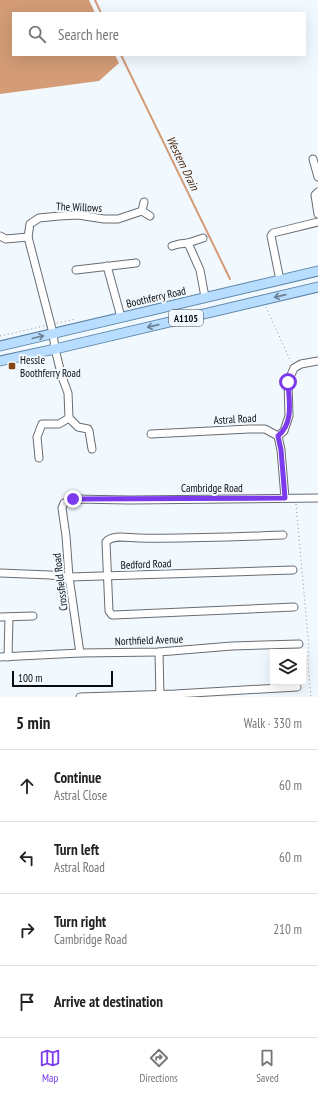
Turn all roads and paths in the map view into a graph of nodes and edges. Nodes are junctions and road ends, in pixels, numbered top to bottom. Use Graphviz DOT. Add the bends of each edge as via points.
graph roads {
  1 [pos="313,159"];
  2 [pos="318,177"];
  3 [pos="318,192"];
  4 [pos="144,202"];
  5 [pos="142,211"];
  6 [pos="318,214"];
  7 [pos="150,216"];
  8 [pos="318,222"];
  9 [pos="0,237"];
  10 [pos="28,237"];
  11 [pos="202,238"];
  12 [pos="188,243"];
  13 [pos="172,246"];
  14 [pos="136,263"];
  15 [pos="108,266"];
  16 [pos="76,270"];
  17 [pos="318,271"];
  18 [pos="280,280"];
  19 [pos="318,287"];
  20 [pos="205,297"];
  21 [pos="264,304"];
  22 [pos="121,317"];
  23 [pos="53,333"];
  24 [pos="0,346"];
  25 [pos="55,350"];
  26 [pos="0,361"];
  27 [pos="318,361"];
  28 [pos="294,368"];
  29 [pos="69,418"];
  30 [pos="151,434"];
  31 [pos="278,436"];
  32 [pos="92,449"];
  33 [pos="39,458"];
  34 [pos="285,498"];
  35 [pos="295,498"];
  36 [pos="318,498"];
  37 [pos="62,508"];
  38 [pos="283,535"];
  39 [pos="294,570"];
  40 [pos="0,573"];
  41 [pos="68,577"];
  42 [pos="108,577"];
  43 [pos="294,607"];
  44 [pos="33,616"];
  45 [pos="0,617"];
  46 [pos="9,617"];
  47 [pos="299,644"];
  48 [pos="159,652"];
  49 [pos="80,653"];
  50 [pos="0,657"];
  51 [pos="8,657"];
  52 [pos="296,687"];
  53 [pos="255,693"];
  54 [pos="160,696"];
  55 [pos="80,697"];
  56 [pos="311,697"];
  1 -- 2 [label="street"];
  3 -- 6 [label="street" via="315,195"];
  4 -- 5 [label="street"];
  5 -- 7 [label="street"];
  5 -- 10 [label="street, The Willows" via="118,219 78,215 40,218 30,224"];
  8 -- 18 [label="street" via="273,233 271,236"];
  9 -- 10 [label="street"];
  10 -- 23 [label="street"];
  11 -- 12 [label="street"];
  12 -- 13 [label="street"];
  12 -- 20 [label="street" via="200,270"];
  14 -- 15 [label="street"];
  15 -- 16 [label="street"];
  15 -- 22 [label="street"];
  17 -- 18 [label="main road, Boothferry Road / A1105"];
  18 -- 20 [label="main road, Boothferry Road / A1105"];
  19 -- 25 [label="main road, A1105, one-way"];
  20 -- 22 [label="main road, Boothferry Road / A1105"];
  21 -- 28 [label="path"];
  22 -- 23 [label="main road, Boothferry Road / A1105"];
  24 -- 23 [label="main road, Boothferry Road / A1105, one-way"];
  23 -- 25 [label="street"];
  25 -- 26 [label="main road, A1105"];
  25 -- 29 [label="street" via="68,393"];
  27 -- 28 [label="street"];
  28 -- 31 [label="street" via="288,382 290,416 284,431"];
  29 -- 32 [label="street" via="76,426 90,431"];
  29 -- 33 [label="street" via="59,424 42,424 37,437"];
  30 -- 31 [label="street, Astral Road" via="265,429"];
  31 -- 34 [label="street"];
  34 -- 35 [label="street, Cambridge Road"];
  34 -- 37 [label="street, Cambridge Road" via="73,499 64,503"];
  35 -- 36 [label="street, Cambridge Road"];
  35 -- 56 [label="path"];
  37 -- 41 [label="street, Crossfield Road"];
  38 -- 42 [label="street" via="114,537 106,542"];
  39 -- 42 [label="street, Bedford Road"];
  40 -- 41 [label="street, Bedford Road"];
  41 -- 42 [label="street, Bedford Road"];
  41 -- 49 [label="street, Crossfield Road"];
  42 -- 43 [label="street" via="109,611 112,615"];
  44 -- 46 [label="street"];
  45 -- 46 [label="street"];
  46 -- 51 [label="street"];
  47 -- 48 [label="street, Northfield Avenue"];
  48 -- 49 [label="street, Northfield Avenue"];
  48 -- 54 [label="street"];
  49 -- 51 [label="street, Northfield Avenue"];
  50 -- 51 [label="street, Northfield Avenue"];
  52 -- 53 [label="street"];
  53 -- 54 [label="street"];
  54 -- 55 [label="street"];
}
